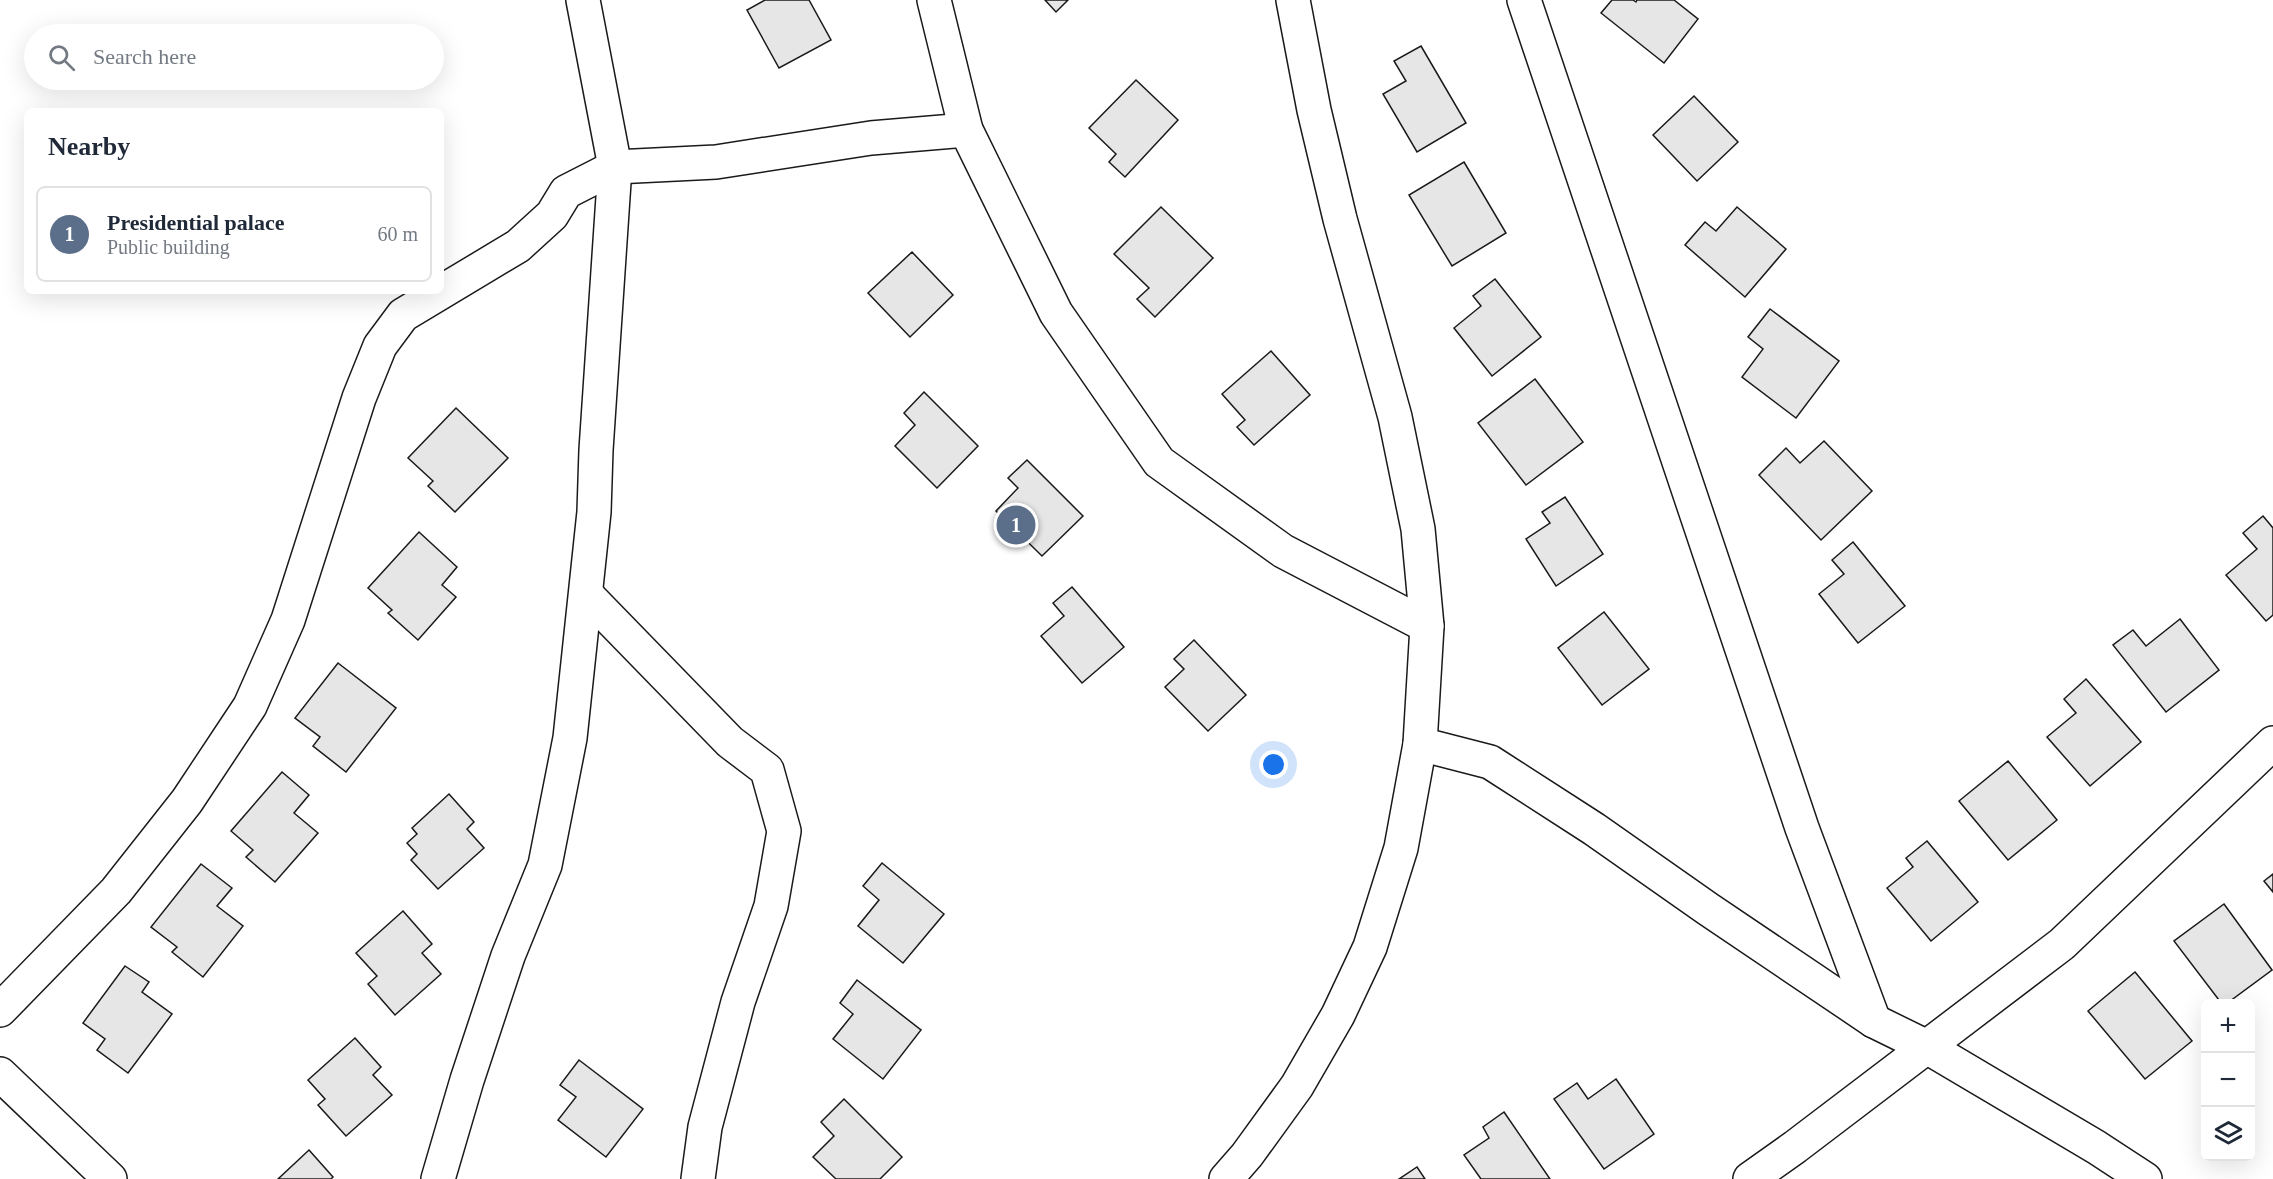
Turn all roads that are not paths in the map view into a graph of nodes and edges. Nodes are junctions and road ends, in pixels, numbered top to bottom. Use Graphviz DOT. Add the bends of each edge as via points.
graph roads {
  1 [pos="583,0"];
  2 [pos="934,0"];
  3 [pos="1293,0"];
  4 [pos="1524,0"];
  5 [pos="966,130"];
  6 [pos="615,167"];
  7 [pos="444,290"];
  8 [pos="438,294"];
  9 [pos="586,594"];
  10 [pos="1427,626"];
  11 [pos="2273,743"];
  12 [pos="1420,744"];
  13 [pos="0,1010"];
  14 [pos="1875,1021"];
  15 [pos="1927,1047"];
  16 [pos="0,1074"];
  17 [pos="110,1179"];
  18 [pos="438,1179"];
  19 [pos="698,1179"];
  20 [pos="1226,1179"];
  21 [pos="1750,1179"];
  22 [pos="2145,1179"];
  1 -- 6 [label="street"];
  2 -- 5 [label="street"];
  3 -- 10 [label="street" via="1316,121 1395,417 1418,529"];
  4 -- 14 [label="street" via="1794,806"];
  5 -- 6 [label="street" via="871,138 716,162"];
  5 -- 10 [label="street" via="1056,313 1159,462 1283,551"];
  6 -- 7 [label="street" via="566,192 552,215 518,246"];
  6 -- 9 [label="street"];
  8 -- 13 [label="street" via="403,315 380,346 359,398 288,620 250,706 187,801 116,891"];
  9 -- 18 [label="street" via="570,738 544,865 508,956"];
  9 -- 19 [label="street" via="730,742 767,770 784,831 771,906 738,1002 705,1127"];
  10 -- 12 [label="street"];
  11 -- 15 [label="street" via="2062,944"];
  12 -- 14 [label="street" via="1490,762"];
  12 -- 20 [label="street" via="1401,848 1370,947 1338,1015 1297,1086"];
  14 -- 15 [label="street"];
  15 -- 21 [label="street"];
  15 -- 22 [label="street"];
  16 -- 17 [label="street"];
}
